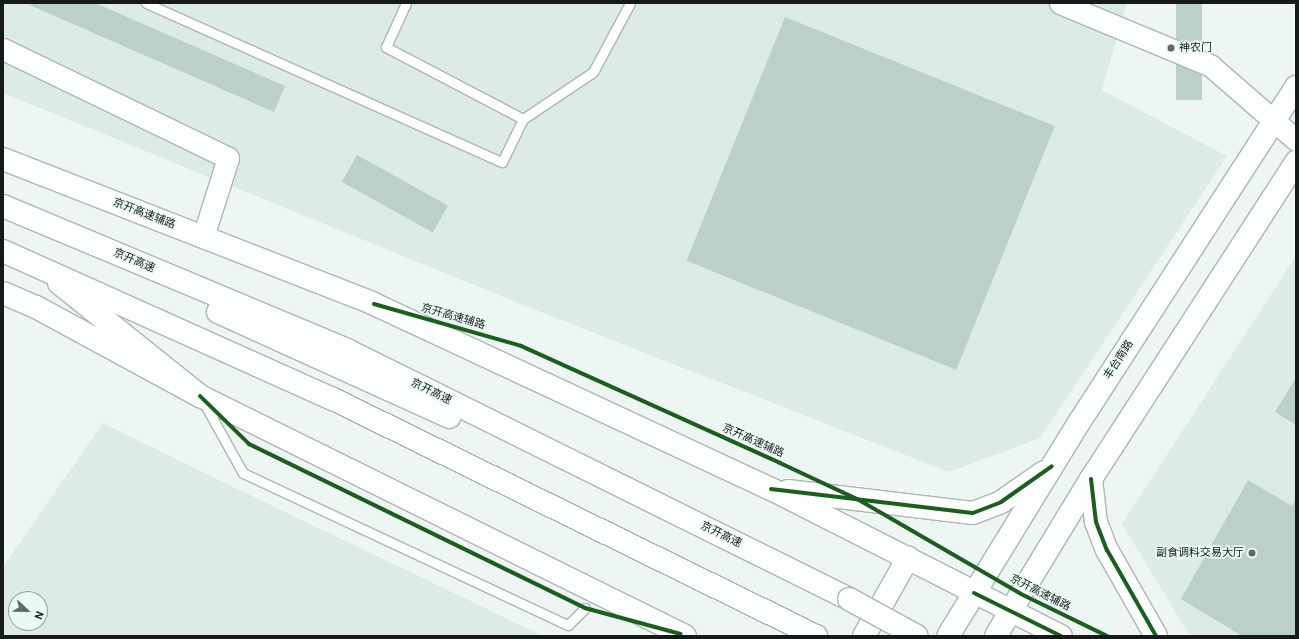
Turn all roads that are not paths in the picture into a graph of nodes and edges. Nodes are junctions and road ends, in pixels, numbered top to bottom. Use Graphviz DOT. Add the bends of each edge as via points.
graph roads {
  1 [pos="146,3"];
  2 [pos="406,3"];
  3 [pos="630,3"];
  4 [pos="1060,3"];
  5 [pos="3,49"];
  6 [pos="1296,87"];
  7 [pos="523,119"];
  8 [pos="1274,121"];
  9 [pos="1296,140"];
  10 [pos="3,160"];
  11 [pos="1296,162"];
  12 [pos="3,206"];
  13 [pos="3,215"];
  14 [pos="203,237"];
  15 [pos="3,251"];
  16 [pos="33,263"];
  17 [pos="3,293"];
  18 [pos="200,396"];
  19 [pos="1052,466"];
  20 [pos="1091,479"];
  21 [pos="771,489"];
  22 [pos="908,558"];
  23 [pos="974,593"];
  24 [pos="849,598"];
  25 [pos="585,608"];
  26 [pos="1010,612"];
  27 [pos="1054,634"];
  28 [pos="685,636"];
  29 [pos="816,636"];
  30 [pos="864,636"];
  31 [pos="917,636"];
  32 [pos="948,636"];
  33 [pos="996,636"];
  34 [pos="1156,636"];
  1 -- 7 [label="lane" via="502,162"];
  2 -- 7 [label="lane" via="386,47"];
  3 -- 7 [label="lane" via="593,72"];
  4 -- 8 [label="street" via="1211,66"];
  5 -- 14 [label="street" via="228,158"];
  6 -- 8 [label="main road, 丰台南路"];
  8 -- 9 [label="street"];
  8 -- 19 [label="main road, 丰台南路"];
  10 -- 14 [label="main road, 京开高速辅路"];
  11 -- 20 [label="main road"];
  12 -- 24 [label="main road, 京开高速" via="349,351"];
  13 -- 24 [label="main road"];
  14 -- 21 [label="main road, 京开高速辅路" via="374,304"];
  15 -- 16 [label="main road"];
  16 -- 18 [label="main road"];
  16 -- 29 [label="main road" via="333,399"];
  17 -- 18 [label="main road" via="36,307"];
  18 -- 25 [label="lane" via="243,473 568,625"];
  18 -- 28 [label="main road"];
  19 -- 21 [label="main road" via="1001,502 973,513"];
  19 -- 23 [label="main road, 丰台南路"];
  20 -- 26 [label="main road"];
  20 -- 34 [label="main road" via="1096,522 1106,550"];
  21 -- 22 [label="main road, 京开高速辅路"];
  22 -- 23 [label="main road, 京开高速辅路"];
  22 -- 30 [label="main road"];
  23 -- 26 [label="main road, 京开高速辅路"];
  23 -- 32 [label="main road, 丰台南路"];
  24 -- 31 [label="main road, bridge"];
  26 -- 27 [label="main road, 京开高速辅路"];
  26 -- 33 [label="main road"];
}
